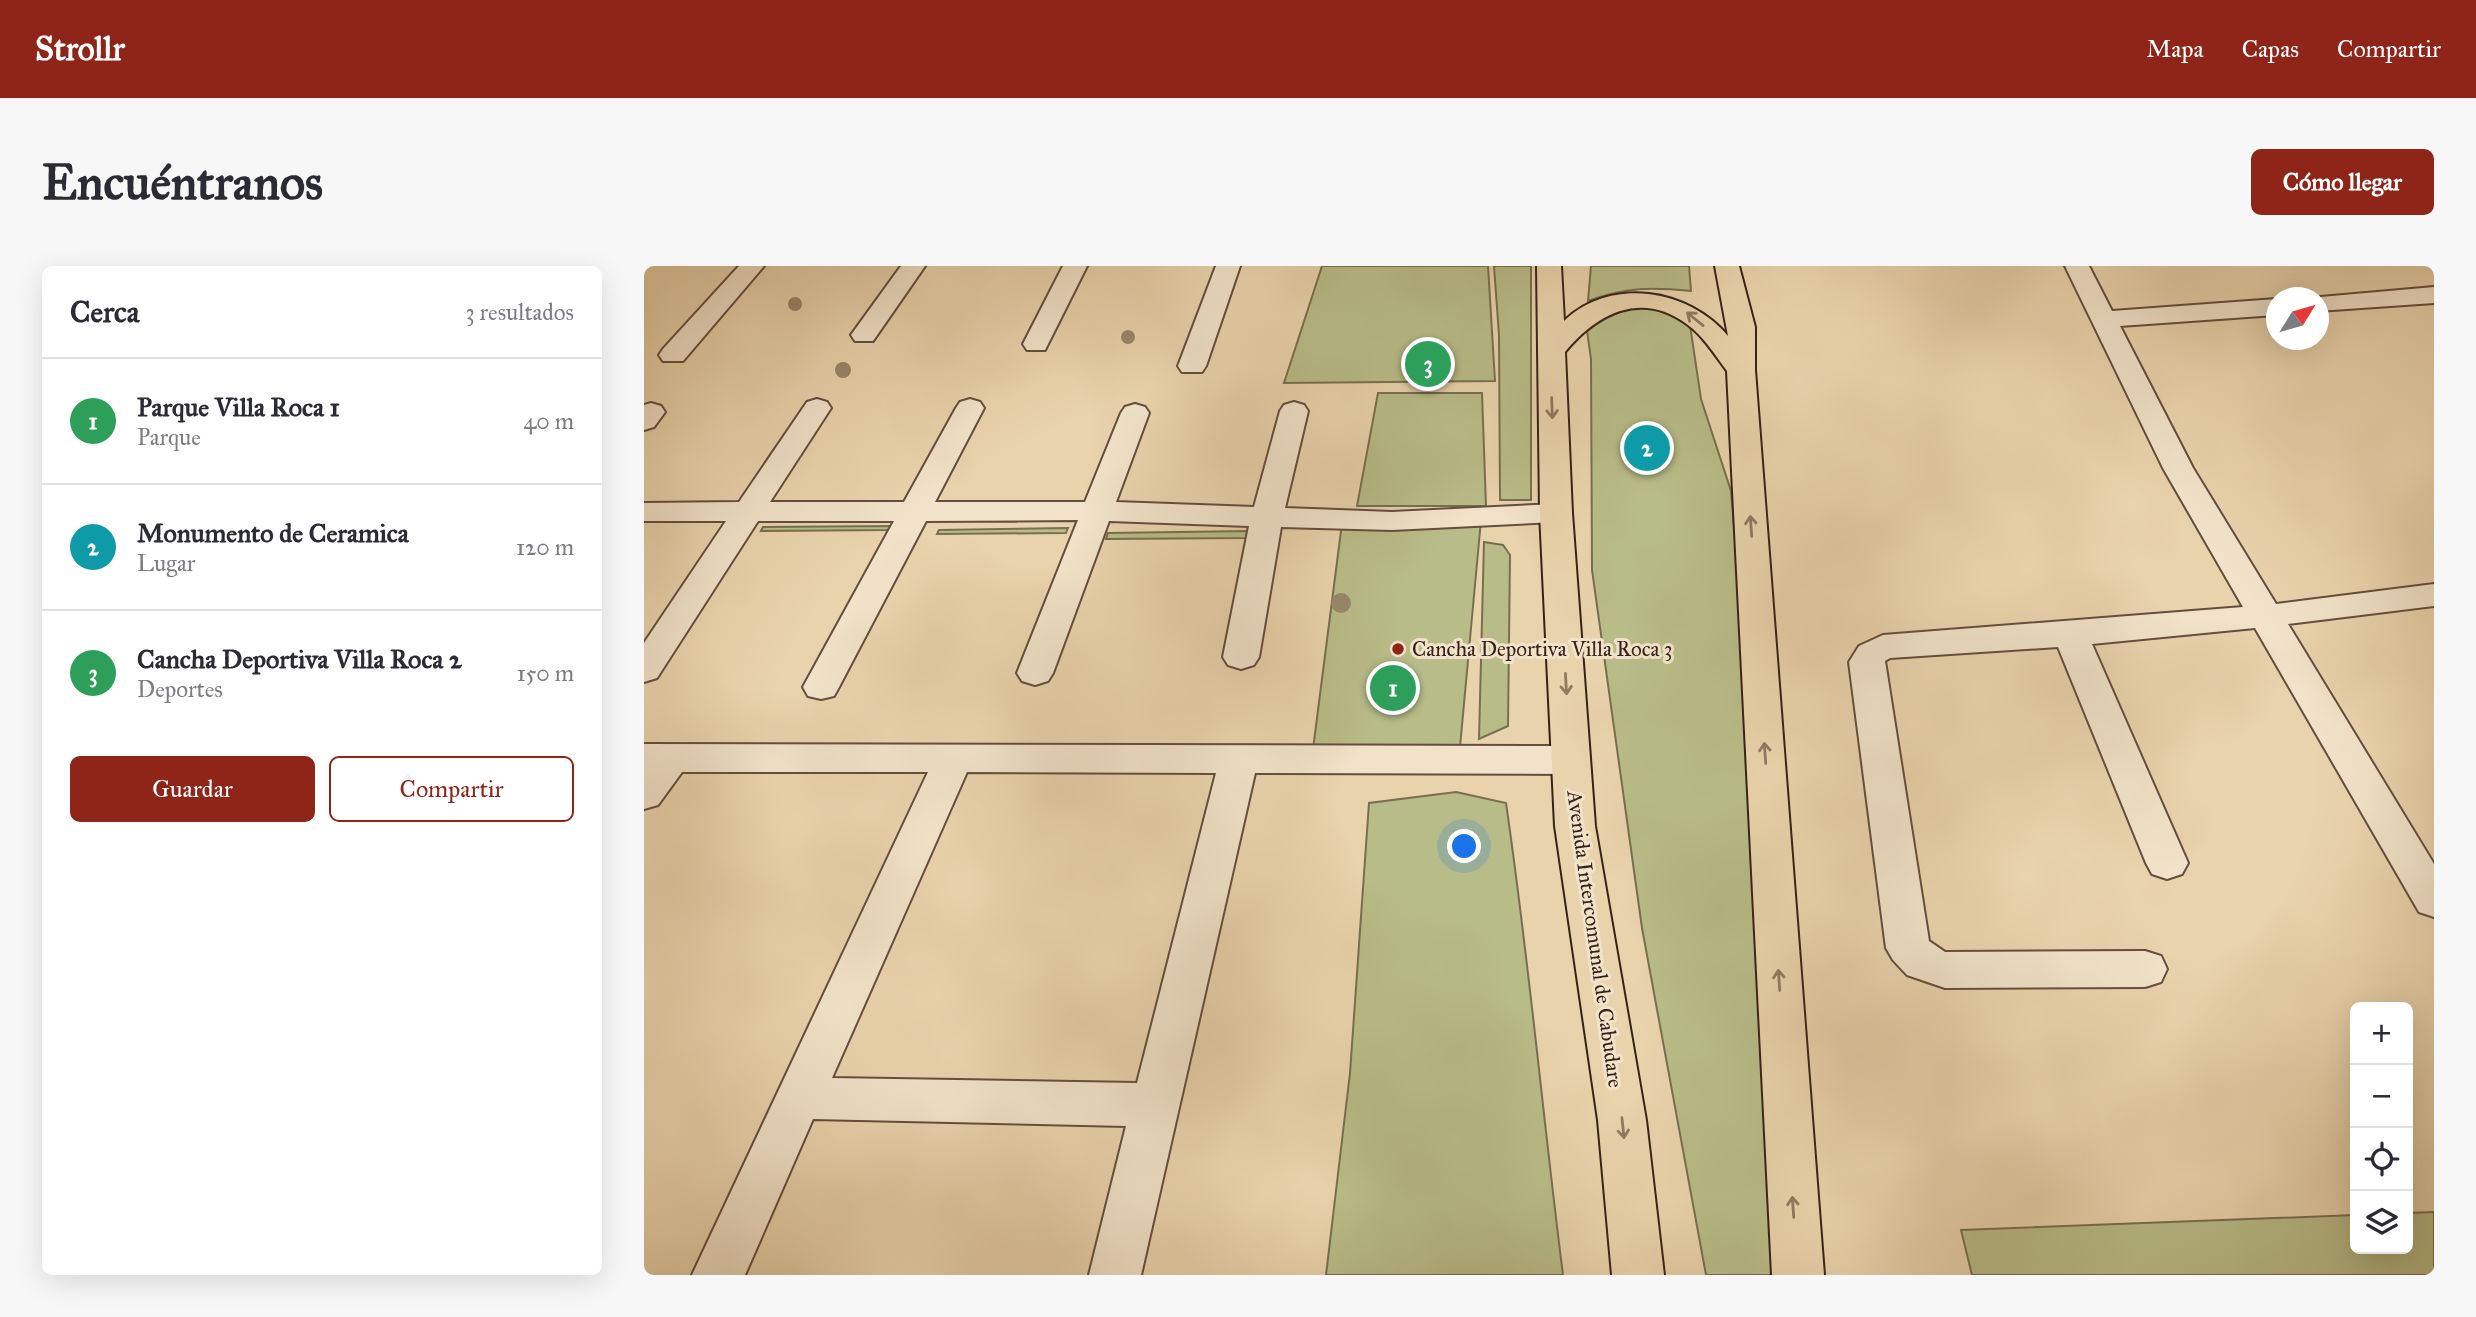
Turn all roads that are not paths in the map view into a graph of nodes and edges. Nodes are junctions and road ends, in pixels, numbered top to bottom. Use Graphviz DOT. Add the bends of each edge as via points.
graph roads {
  1 [pos="752,266"];
  2 [pos="913,266"];
  3 [pos="1075,266"];
  4 [pos="1228,266"];
  5 [pos="1549,266"];
  6 [pos="1727,266"];
  7 [pos="2077,266"];
  8 [pos="2434,295"];
  9 [pos="2329,302"];
  10 [pos="2266,308"];
  11 [pos="2105,319"];
  12 [pos="864,335"];
  13 [pos="1036,344"];
  14 [pos="1550,353"];
  15 [pos="673,355"];
  16 [pos="1192,366"];
  17 [pos="1741,370"];
  18 [pos="817,408"];
  19 [pos="970,408"];
  20 [pos="1294,411"];
  21 [pos="1135,413"];
  22 [pos="1098,510"];
  23 [pos="915,511"];
  24 [pos="644,512"];
  25 [pos="749,512"];
  26 [pos="1266,519"];
  27 [pos="1557,524"];
  28 [pos="2434,595"];
  29 [pos="2266,618"];
  30 [pos="2071,636"];
  31 [pos="1241,657"];
  32 [pos="644,670"];
  33 [pos="1035,673"];
  34 [pos="821,687"];
  35 [pos="657,758"];
  36 [pos="954,758"];
  37 [pos="1240,759"];
  38 [pos="1570,760"];
  39 [pos="644,795"];
  40 [pos="2167,863"];
  41 [pos="2434,900"];
  42 [pos="2144,969"];
  43 [pos="799,1098"];
  44 [pos="1157,1105"];
  45 [pos="718,1275"];
  46 [pos="1115,1275"];
  47 [pos="1637,1275"];
  48 [pos="1798,1275"];
  1 -- 15 [label="street"];
  2 -- 12 [label="street"];
  3 -- 13 [label="street"];
  4 -- 16 [label="street"];
  5 -- 14 [label="highway, Avenida Intercomunal de Cabudare"];
  6 -- 17 [label="highway" via="1742,327"];
  7 -- 11 [label="street"];
  8 -- 9 [label="street"];
  10 -- 11 [label="street"];
  11 -- 29 [label="street" via="2178,468"];
  17 -- 14 [label="highway, one-way" via="1686,312 1639,302 1606,306 1582,318"];
  14 -- 27 [label="highway, Avenida Intercomunal de Cabudare, one-way"];
  48 -- 17 [label="highway, one-way"];
  18 -- 25 [label="street"];
  19 -- 23 [label="street"];
  20 -- 26 [label="street"];
  21 -- 22 [label="street"];
  22 -- 23 [label="street"];
  22 -- 26 [label="street"];
  22 -- 33 [label="street"];
  23 -- 25 [label="street"];
  23 -- 34 [label="street"];
  24 -- 25 [label="street"];
  25 -- 32 [label="street"];
  26 -- 27 [label="street" via="1392,521 1455,533"];
  26 -- 31 [label="street"];
  27 -- 38 [label="highway, Avenida Intercomunal de Cabudare, one-way"];
  28 -- 29 [label="street"];
  29 -- 30 [label="street"];
  29 -- 41 [label="street"];
  30 -- 40 [label="street"];
  30 -- 42 [label="street" via="1883,647 1871,654 1867,662 1908,948 1922,962 1945,970"];
  35 -- 36 [label="street"];
  35 -- 39 [label="street"];
  36 -- 37 [label="street"];
  36 -- 43 [label="street"];
  37 -- 38 [label="street"];
  37 -- 44 [label="street"];
  38 -- 47 [label="highway, Avenida Intercomunal de Cabudare, one-way" via="1575,826 1622,1119"];
  43 -- 44 [label="street"];
  43 -- 45 [label="street"];
  44 -- 46 [label="street"];
}
